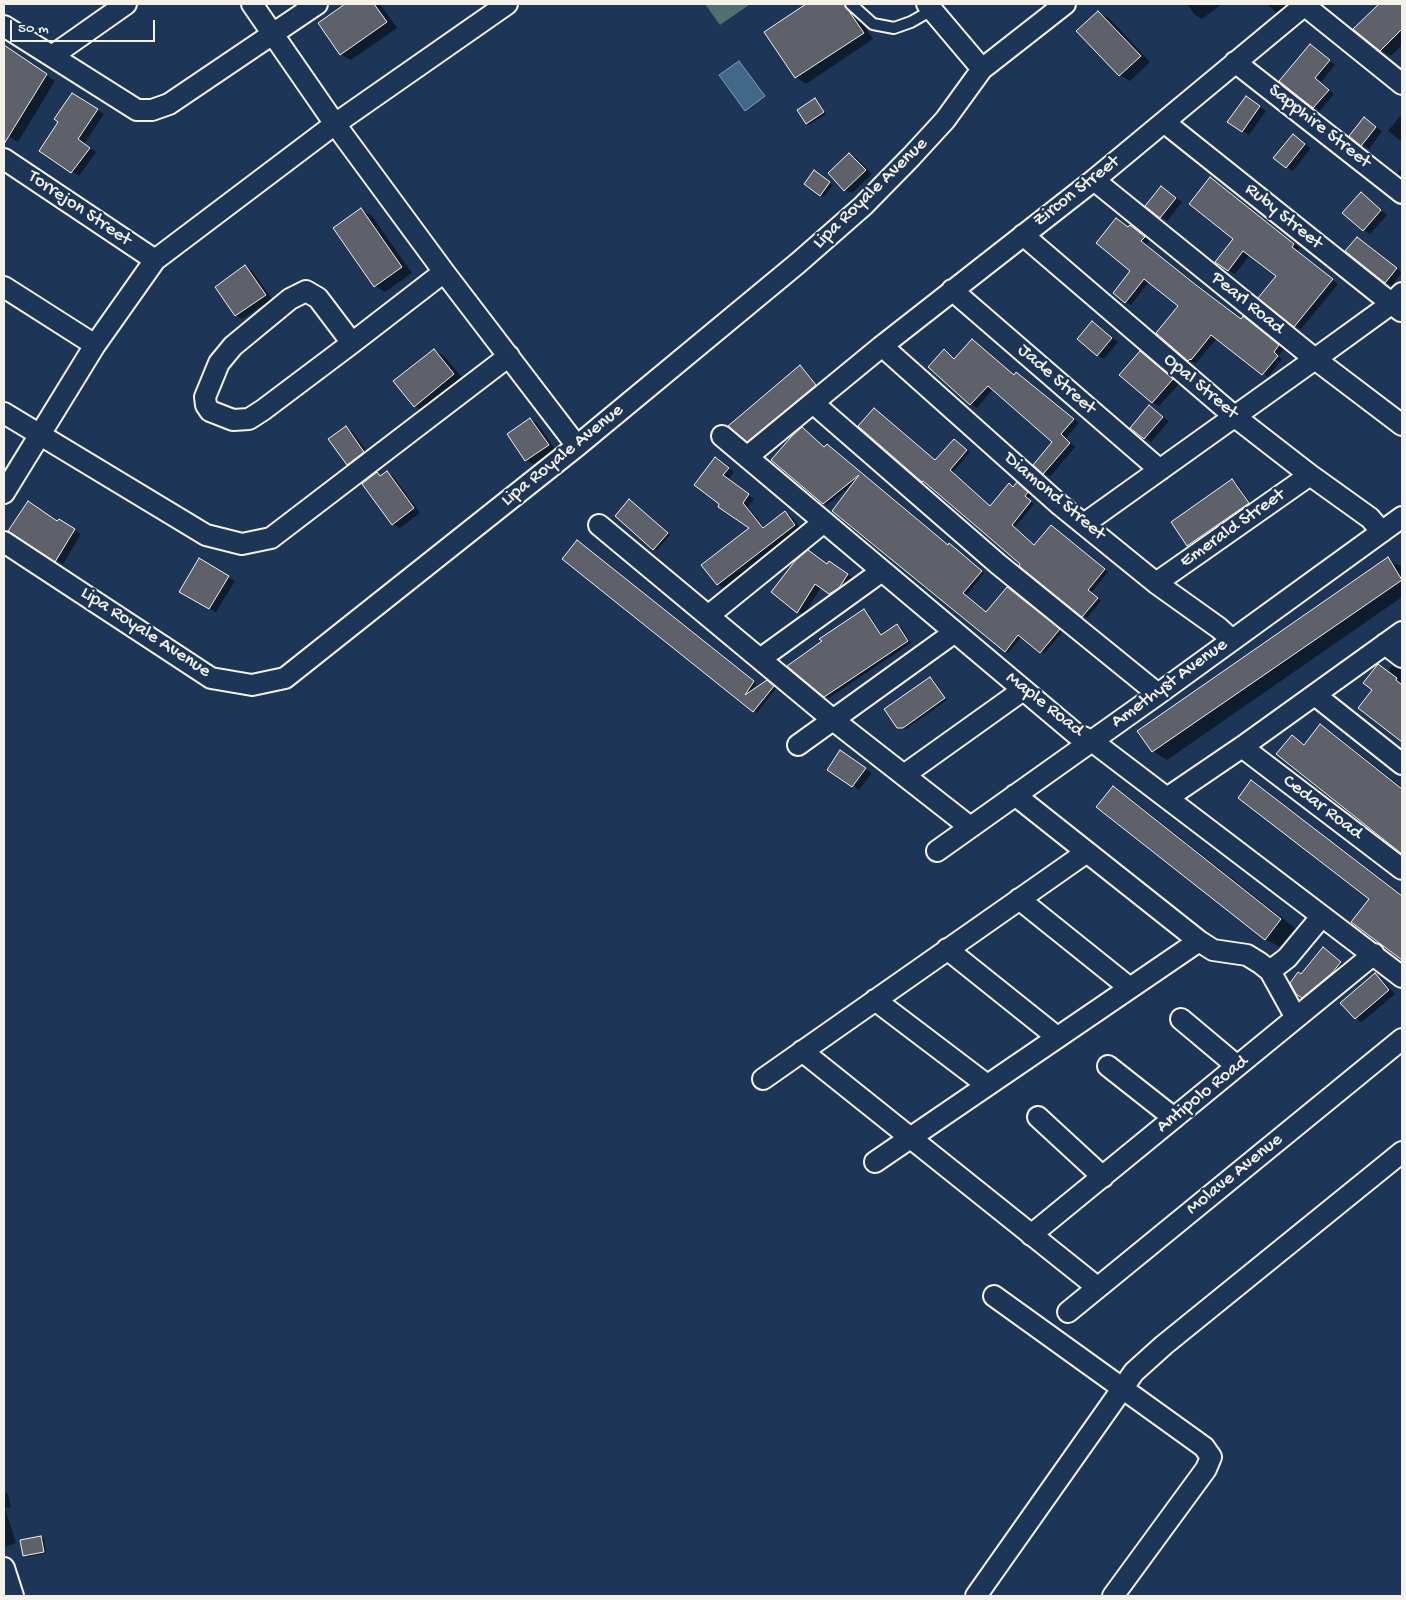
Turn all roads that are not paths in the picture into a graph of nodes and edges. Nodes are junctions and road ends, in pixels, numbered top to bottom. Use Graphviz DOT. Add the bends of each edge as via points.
graph roads {
  1 [pos="126,4"];
  2 [pos="252,4"];
  3 [pos="318,4"];
  4 [pos="507,4"];
  5 [pos="851,4"];
  6 [pos="1065,4"];
  7 [pos="1305,5"];
  8 [pos="930,7"];
  9 [pos="4,26"];
  10 [pos="273,35"];
  11 [pos="52,56"];
  12 [pos="1235,62"];
  13 [pos="982,69"];
  14 [pos="1402,84"];
  15 [pos="1164,122"];
  16 [pos="334,124"];
  17 [pos="4,159"];
  18 [pos="1094,180"];
  19 [pos="1402,193"];
  20 [pos="1023,235"];
  21 [pos="155,260"];
  22 [pos="444,272"];
  23 [pos="4,287"];
  24 [pos="952,290"];
  25 [pos="1398,303"];
  26 [pos="352,343"];
  27 [pos="95,345"];
  28 [pos="882,346"];
  29 [pos="509,356"];
  30 [pos="1315,359"];
  31 [pos="813,402"];
  32 [pos="4,413"];
  33 [pos="1234,416"];
  34 [pos="1402,425"];
  35 [pos="40,436"];
  36 [pos="722,436"];
  37 [pos="578,446"];
  38 [pos="747,457"];
  39 [pos="1160,470"];
  40 [pos="1310,475"];
  41 [pos="4,493"];
  42 [pos="1402,517"];
  43 [pos="824,522"];
  44 [pos="1084,524"];
  45 [pos="599,525"];
  46 [pos="1382,532"];
  47 [pos="4,542"];
  48 [pos="882,571"];
  49 [pos="1156,583"];
  50 [pos="708,616"];
  51 [pos="954,632"];
  52 [pos="1402,632"];
  53 [pos="1232,640"];
  54 [pos="1385,644"];
  55 [pos="1402,657"];
  56 [pos="760,659"];
  57 [pos="1023,690"];
  58 [pos="1158,694"];
  59 [pos="1314,695"];
  60 [pos="832,719"];
  61 [pos="1092,741"];
  62 [pos="798,745"];
  63 [pos="1242,747"];
  64 [pos="1402,764"];
  65 [pos="904,774"];
  66 [pos="1015,795"];
  67 [pos="1167,798"];
  68 [pos="970,827"];
  69 [pos="937,851"];
  70 [pos="1087,852"];
  71 [pos="1402,870"];
  72 [pos="1019,899"];
  73 [pos="1322,916"];
  74 [pos="1198,941"];
  75 [pos="947,949"];
  76 [pos="1374,954"];
  77 [pos="1270,972"];
  78 [pos="1402,977"];
  79 [pos="1130,988"];
  80 [pos="875,1000"];
  81 [pos="1296,1018"];
  82 [pos="1180,1019"];
  83 [pos="1057,1038"];
  84 [pos="1402,1039"];
  85 [pos="802,1050"];
  86 [pos="1108,1066"];
  87 [pos="1237,1066"];
  88 [pos="763,1078"];
  89 [pos="987,1085"];
  90 [pos="1038,1117"];
  91 [pos="1174,1118"];
  92 [pos="910,1137"];
  93 [pos="1402,1152"];
  94 [pos="875,1162"];
  95 [pos="1103,1176"];
  96 [pos="1031,1235"];
  97 [pos="1097,1288"];
  98 [pos="994,1296"];
  99 [pos="1068,1312"];
  100 [pos="1122,1388"];
  101 [pos="4,1568"];
  102 [pos="13,1596"];
  103 [pos="976,1596"];
  104 [pos="1113,1596"];
  1 -- 11 [label="street"];
  2 -- 10 [label="street"];
  3 -- 10 [label="street"];
  4 -- 16 [label="street"];
  5 -- 8 [label="lane" via="873,24 894,28 911,22"];
  6 -- 13 [label="street, Lipa Royale Avenue"];
  7 -- 12 [label="street, Zircon Street"];
  7 -- 14 [label="street"];
  8 -- 13 [label="street"];
  9 -- 11 [label="street"];
  10 -- 11 [label="street" via="169,104 152,110 137,110"];
  10 -- 16 [label="street"];
  12 -- 15 [label="street, Zircon Street"];
  12 -- 19 [label="street, Sapphire Street"];
  13 -- 37 [label="street, Lipa Royale Avenue" via="945,120 863,206"];
  15 -- 18 [label="street, Zircon Street"];
  15 -- 25 [label="street, Ruby Street"];
  16 -- 21 [label="street"];
  16 -- 22 [label="street"];
  17 -- 21 [label="street, Torrejon Street"];
  18 -- 20 [label="street, Zircon Street"];
  18 -- 30 [label="street, Pearl Road"];
  20 -- 24 [label="street, Zircon Street"];
  20 -- 33 [label="street, Opal Street"];
  21 -- 27 [label="street"];
  22 -- 26 [label="street"];
  22 -- 29 [label="street"];
  23 -- 27 [label="street"];
  24 -- 28 [label="street, Zircon Street"];
  24 -- 39 [label="street, Jade Street"];
  25 -- 30 [label="street"];
  26 -- 26 [label="street" via="249,418 233,420 210,411 206,405 205,396 219,364 233,346 290,299 306,291 318,298"];
  27 -- 35 [label="street"];
  28 -- 31 [label="street, Zircon Street"];
  28 -- 44 [label="street, Diamond Street"];
  29 -- 35 [label="street" via="271,538 242,544 206,535"];
  29 -- 37 [label="street"];
  30 -- 33 [label="street"];
  30 -- 34 [label="street, Pearl Road"];
  31 -- 38 [label="street, Zircon Street"];
  31 -- 58 [label="street" via="998,564"];
  32 -- 35 [label="street"];
  33 -- 39 [label="street"];
  33 -- 40 [label="street, Opal Street"];
  35 -- 41 [label="street"];
  36 -- 38 [label="street, Maple Road"];
  37 -- 47 [label="street, Lipa Royale Avenue" via="285,678 252,685 211,678"];
  38 -- 43 [label="street, Maple Road"];
  39 -- 44 [label="street"];
  40 -- 46 [label="street, Opal Street" via="1370,518"];
  40 -- 49 [label="street, Emerald Street"];
  42 -- 46 [label="street, Amethyst Avenue"];
  43 -- 48 [label="street, Maple Road"];
  43 -- 50 [label="street"];
  44 -- 49 [label="street, Diamond Street"];
  45 -- 50 [label="street"];
  46 -- 53 [label="street, Amethyst Avenue"];
  48 -- 51 [label="street, Maple Road"];
  48 -- 56 [label="street"];
  49 -- 53 [label="street, Diamond Street"];
  50 -- 56 [label="street"];
  51 -- 57 [label="street, Maple Road"];
  51 -- 60 [label="street"];
  52 -- 54 [label="street"];
  53 -- 58 [label="street, Amethyst Avenue"];
  54 -- 55 [label="street"];
  54 -- 59 [label="street"];
  56 -- 60 [label="street"];
  57 -- 61 [label="street, Maple Road" via="1076,734"];
  57 -- 65 [label="street"];
  58 -- 61 [label="street, Amethyst Avenue"];
  59 -- 63 [label="street"];
  59 -- 64 [label="street"];
  60 -- 62 [label="street"];
  60 -- 65 [label="street"];
  61 -- 66 [label="street, Amethyst Avenue"];
  61 -- 67 [label="street, Maple Road"];
  63 -- 67 [label="street"];
  63 -- 71 [label="street, Cedar Road"];
  65 -- 68 [label="street"];
  66 -- 68 [label="street, Amethyst Avenue"];
  66 -- 70 [label="street"];
  67 -- 73 [label="street, Maple Road"];
  68 -- 69 [label="street, Amethyst Avenue"];
  70 -- 72 [label="street"];
  70 -- 74 [label="street"];
  72 -- 75 [label="street"];
  72 -- 79 [label="street"];
  73 -- 76 [label="street, Maple Road"];
  73 -- 77 [label="street" via="1287,958"];
  74 -- 77 [label="street" via="1212,950 1247,955"];
  74 -- 79 [label="street"];
  75 -- 80 [label="street"];
  75 -- 83 [label="street"];
  76 -- 78 [label="street, Maple Road"];
  76 -- 81 [label="street, Antipolo Road"];
  77 -- 81 [label="street"];
  79 -- 83 [label="street"];
  80 -- 85 [label="street"];
  80 -- 89 [label="street"];
  81 -- 87 [label="street, Antipolo Road"];
  82 -- 87 [label="street"];
  83 -- 89 [label="street"];
  84 -- 97 [label="street, Molave Avenue"];
  85 -- 88 [label="street"];
  85 -- 92 [label="street"];
  86 -- 91 [label="street"];
  87 -- 91 [label="street, Antipolo Road"];
  89 -- 92 [label="street"];
  90 -- 95 [label="street"];
  91 -- 95 [label="street, Antipolo Road"];
  92 -- 94 [label="street"];
  92 -- 96 [label="street"];
  93 -- 100 [label="street" via="1164,1345 1134,1372"];
  95 -- 96 [label="street, Antipolo Road"];
  96 -- 97 [label="street"];
  97 -- 99 [label="street, Molave Avenue"];
  98 -- 100 [label="street"];
  100 -- 103 [label="street"];
  100 -- 104 [label="street" via="1204,1447 1211,1458"];
  101 -- 102 [label="street"];
}
